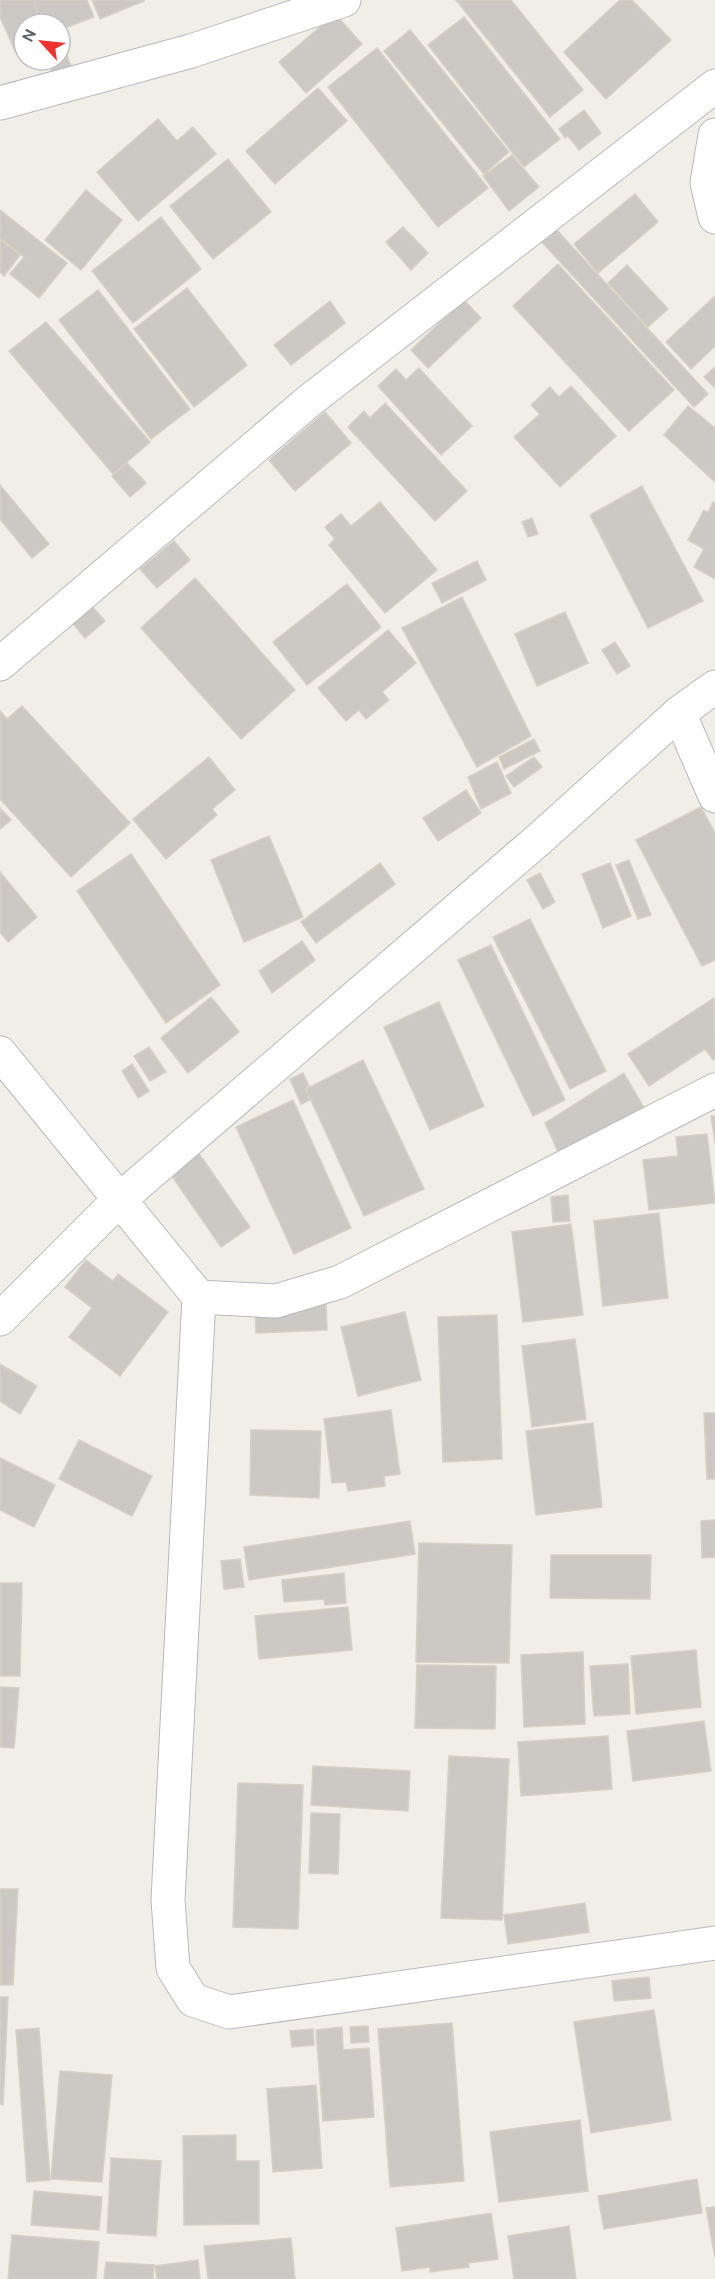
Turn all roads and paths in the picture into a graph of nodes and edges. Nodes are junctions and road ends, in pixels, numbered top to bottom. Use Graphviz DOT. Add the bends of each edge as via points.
graph roads {
  1 [pos="344,0"];
  2 [pos="715,86"];
  3 [pos="0,103"];
  4 [pos="715,135"];
  5 [pos="715,218"];
  6 [pos="0,664"];
  7 [pos="715,687"];
  8 [pos="679,713"];
  9 [pos="715,796"];
  10 [pos="4,1070"];
  11 [pos="715,1090"];
  12 [pos="119,1200"];
  13 [pos="199,1297"];
  14 [pos="0,1319"];
  15 [pos="715,1943"];
  1 -- 3 [label="street" via="191,51"];
  2 -- 6 [label="street" via="309,400"];
  4 -- 5 [label="street" via="708,183"];
  7 -- 8 [label="street"];
  8 -- 9 [label="street"];
  8 -- 12 [label="street" via="537,841"];
  10 -- 12 [label="street"];
  11 -- 13 [label="street" via="340,1282 276,1301"];
  12 -- 13 [label="street"];
  12 -- 14 [label="street"];
  13 -- 15 [label="street" via="168,1900 173,1968 193,2000 229,2012"];
}
